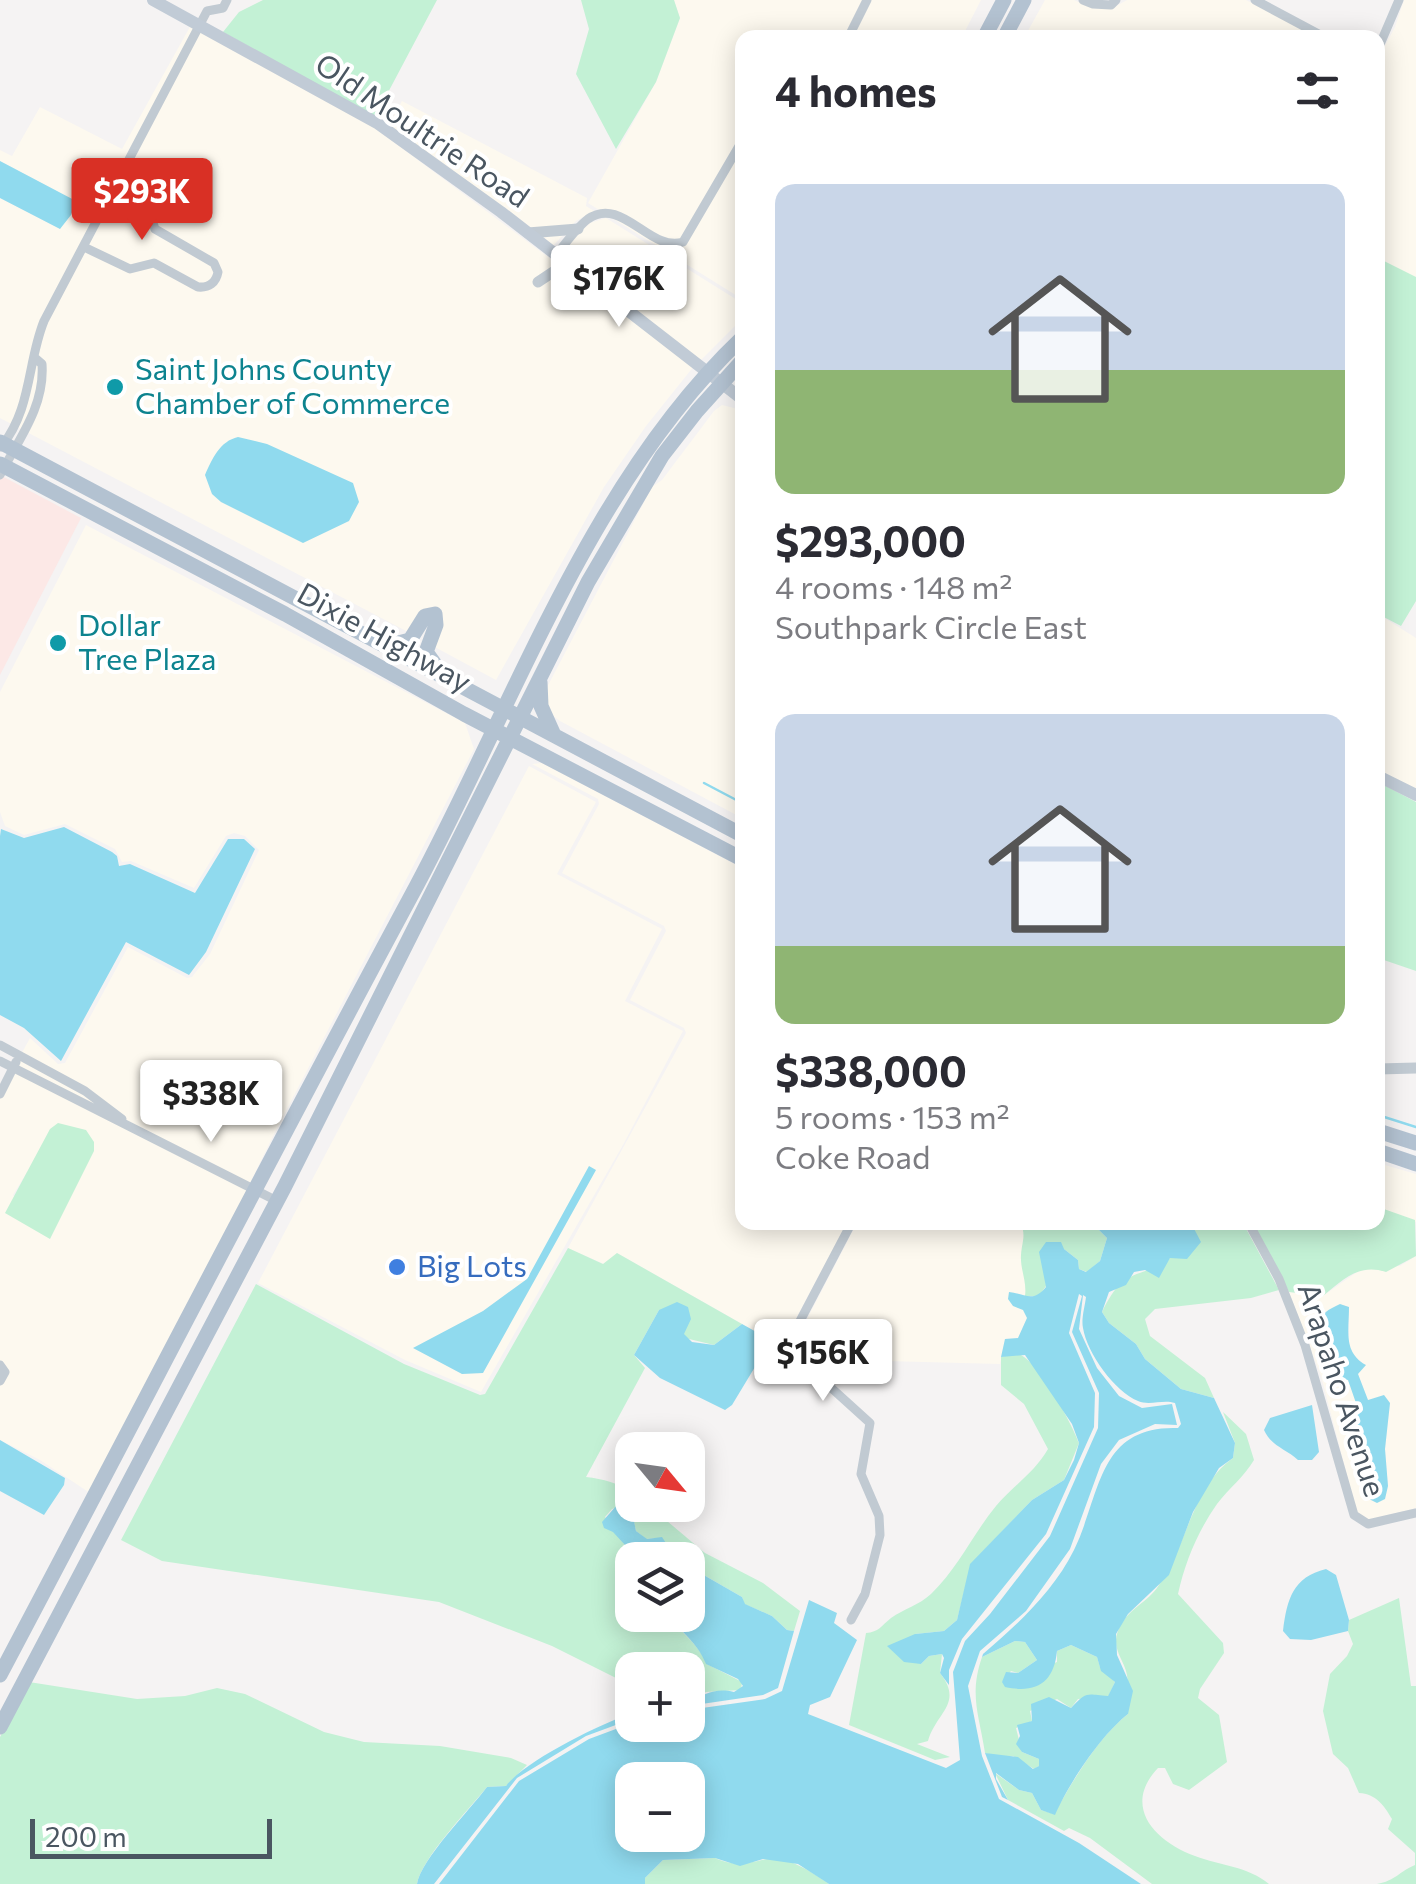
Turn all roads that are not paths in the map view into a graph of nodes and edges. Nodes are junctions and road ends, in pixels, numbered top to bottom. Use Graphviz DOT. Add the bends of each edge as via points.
graph roads {
  1 [pos="153,0"];
  2 [pos="226,0"];
  3 [pos="867,0"];
  4 [pos="1004,0"];
  5 [pos="1024,0"];
  6 [pos="1083,0"];
  7 [pos="1116,0"];
  8 [pos="1254,0"];
  9 [pos="1400,0"];
  10 [pos="207,5"];
  11 [pos="199,24"];
  12 [pos="852,30"];
  13 [pos="988,30"];
  14 [pos="1008,30"];
  15 [pos="1311,30"];
  16 [pos="1385,33"];
  17 [pos="735,153"];
  18 [pos="119,180"];
  19 [pos="578,230"];
  20 [pos="528,233"];
  21 [pos="84,247"];
  22 [pos="556,255"];
  23 [pos="572,267"];
  24 [pos="538,282"];
  25 [pos="735,348"];
  26 [pos="735,365"];
  27 [pos="715,378"];
  28 [pos="735,394"];
  29 [pos="5,446"];
  30 [pos="2,469"];
  31 [pos="604,536"];
  32 [pos="295,597"];
  33 [pos="285,614"];
  34 [pos="386,646"];
  35 [pos="442,674"];
  36 [pos="522,674"];
  37 [pos="542,676"];
  38 [pos="468,690"];
  39 [pos="504,709"];
  40 [pos="464,714"];
  41 [pos="521,718"];
  42 [pos="494,730"];
  43 [pos="554,735"];
  44 [pos="511,738"];
  45 [pos="544,754"];
  46 [pos="478,760"];
  47 [pos="489,780"];
  48 [pos="1385,780"];
  49 [pos="1416,795"];
  50 [pos="735,830"];
  51 [pos="735,855"];
  52 [pos="410,899"];
  53 [pos="404,953"];
  54 [pos="0,1044"];
  55 [pos="20,1055"];
  56 [pos="0,1061"];
  57 [pos="14,1067"];
  58 [pos="1416,1068"];
  59 [pos="1385,1069"];
  60 [pos="0,1094"];
  61 [pos="128,1124"];
  62 [pos="1385,1133"];
  63 [pos="1416,1143"];
  64 [pos="1385,1153"];
  65 [pos="1415,1164"];
  66 [pos="256,1190"];
  67 [pos="276,1201"];
  68 [pos="848,1230"];
  69 [pos="1252,1230"];
  70 [pos="0,1365"];
  71 [pos="0,1381"];
  72 [pos="1416,1512"];
  73 [pos="851,1620"];
  74 [pos="4,1668"];
  75 [pos="0,1727"];
  1 -- 11 [label="main road, Old Moultrie Road"];
  2 -- 10 [label="street" via="223,8"];
  3 -- 12 [label="street"];
  4 -- 13 [label="main road"];
  5 -- 14 [label="main road"];
  6 -- 7 [label="street"];
  8 -- 15 [label="street"];
  9 -- 16 [label="street"];
  10 -- 11 [label="street"];
  11 -- 18 [label="street"];
  11 -- 20 [label="main road, Old Moultrie Road" via="377,123"];
  17 -- 19 [label="street" via="683,242 665,244 614,214 590,218"];
  18 -- 21 [label="street"];
  18 -- 21 [label="street" via="145,199 155,229 214,263 214,282 198,288 154,264 130,269"];
  19 -- 20 [label="street"];
  19 -- 22 [label="street"];
  20 -- 22 [label="main road, Old Moultrie Road"];
  21 -- 29 [label="street" via="44,321 36,358 42,364 40,396"];
  22 -- 23 [label="main road, Old Moultrie Road"];
  23 -- 24 [label="street"];
  23 -- 27 [label="main road, Old Moultrie Road"];
  25 -- 27 [label="main road"];
  26 -- 27 [label="main road"];
  27 -- 28 [label="main road, Old Moultrie Road"];
  27 -- 31 [label="main road"];
  29 -- 30 [label="street"];
  29 -- 32 [label="main road, Dixie Highway"];
  30 -- 33 [label="main road, Dixie Highway"];
  31 -- 36 [label="main road"];
  31 -- 37 [label="main road"];
  32 -- 33 [label="street"];
  32 -- 34 [label="main road, Dixie Highway"];
  33 -- 40 [label="main road, Dixie Highway"];
  34 -- 35 [label="main road, Dixie Highway"];
  34 -- 35 [label="main road" via="410,640 425,616 435,614 426,652"];
  35 -- 38 [label="main road, Dixie Highway"];
  36 -- 38 [label="main road" via="494,690"];
  36 -- 39 [label="main road"];
  37 -- 41 [label="main road"];
  37 -- 43 [label="main road" via="541,706"];
  38 -- 39 [label="main road, Dixie Highway"];
  39 -- 41 [label="main road, Dixie Highway"];
  39 -- 42 [label="main road"];
  40 -- 42 [label="main road, Dixie Highway"];
  40 -- 46 [label="main road" via="478,741"];
  41 -- 43 [label="main road, Dixie Highway"];
  41 -- 44 [label="main road"];
  42 -- 44 [label="main road, Dixie Highway"];
  42 -- 46 [label="main road"];
  43 -- 50 [label="main road, Dixie Highway"];
  44 -- 45 [label="main road, Dixie Highway"];
  44 -- 47 [label="main road"];
  45 -- 47 [label="main road" via="513,758"];
  45 -- 51 [label="main road, Dixie Highway"];
  46 -- 52 [label="main road"];
  47 -- 53 [label="main road"];
  48 -- 49 [label="main road"];
  52 -- 53 [label="main road" via="417,909"];
  52 -- 66 [label="main road"];
  53 -- 67 [label="main road"];
  54 -- 55 [label="street"];
  55 -- 57 [label="street"];
  55 -- 61 [label="street" via="97,1098"];
  56 -- 57 [label="street"];
  57 -- 60 [label="street"];
  57 -- 61 [label="street"];
  58 -- 59 [label="street"];
  61 -- 66 [label="street"];
  62 -- 63 [label="main road"];
  64 -- 65 [label="main road"];
  66 -- 67 [label="street"];
  66 -- 74 [label="main road"];
  67 -- 75 [label="main road"];
  68 -- 73 [label="street" via="790,1342 870,1423 861,1474 880,1535"];
  69 -- 72 [label="street, Arapaho Avenue" via="1311,1360 1354,1514 1368,1524"];
  70 -- 71 [label="street"];
}
